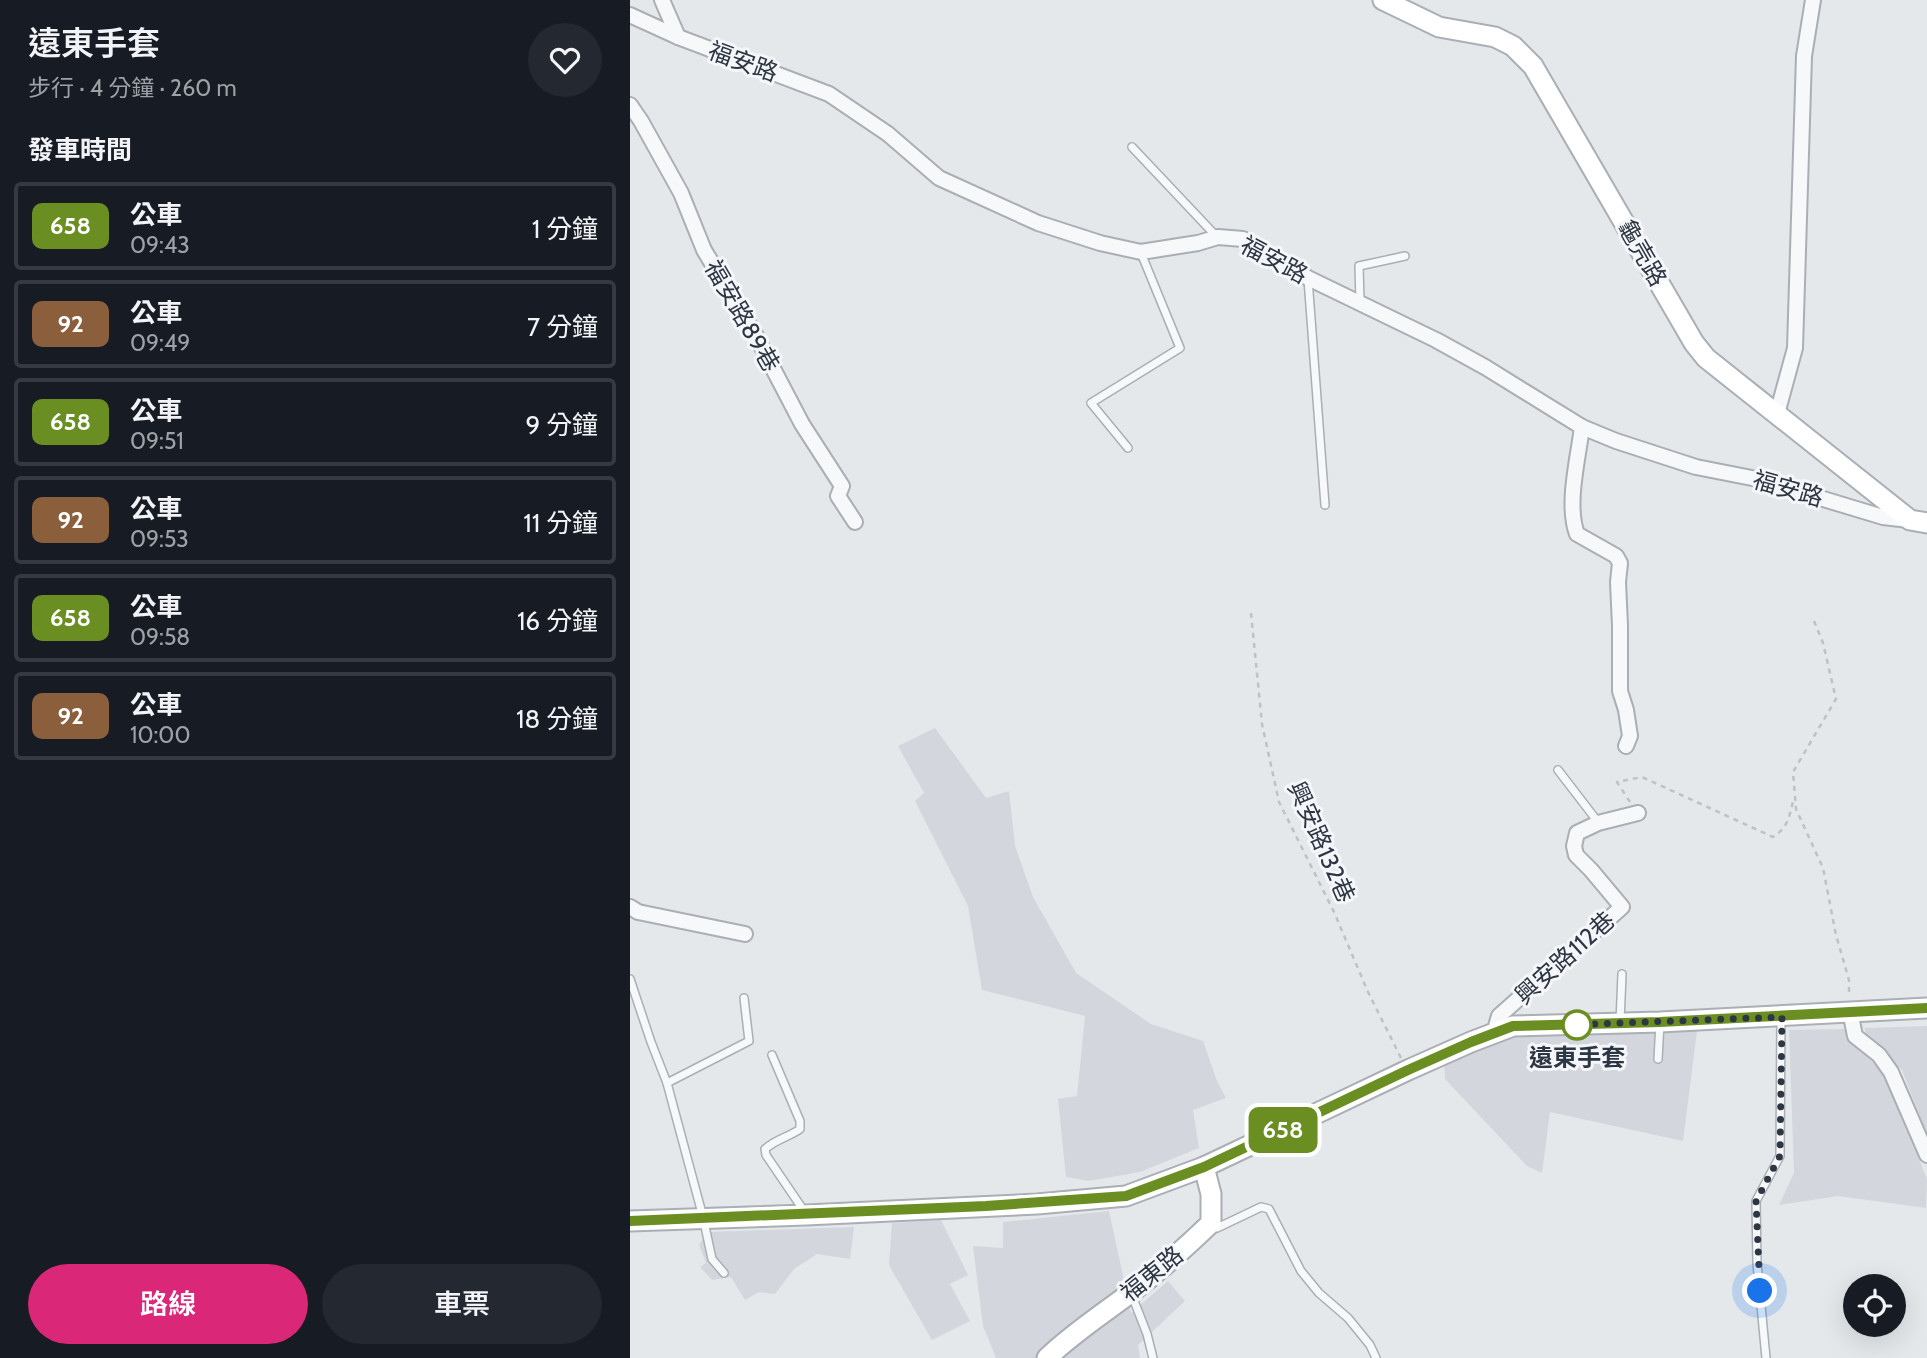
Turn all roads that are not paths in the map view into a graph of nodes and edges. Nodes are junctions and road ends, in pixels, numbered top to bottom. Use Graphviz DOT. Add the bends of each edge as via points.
graph roads {
  1 [pos="662,0"];
  2 [pos="1383,0"];
  3 [pos="1813,0"];
  4 [pos="630,15"];
  5 [pos="678,37"];
  6 [pos="630,105"];
  7 [pos="1132,147"];
  8 [pos="1217,237"];
  9 [pos="1141,252"];
  10 [pos="1405,256"];
  11 [pos="1308,278"];
  12 [pos="1360,303"];
  13 [pos="1777,414"];
  14 [pos="1582,427"];
  15 [pos="1128,449"];
  16 [pos="1325,505"];
  17 [pos="1919,521"];
  18 [pos="855,522"];
  19 [pos="1626,746"];
  20 [pos="1558,770"];
  21 [pos="1638,813"];
  22 [pos="1598,823"];
  23 [pos="630,907"];
  24 [pos="745,934"];
  25 [pos="1622,974"];
  26 [pos="630,979"];
  27 [pos="744,998"];
  28 [pos="1927,1008"];
  29 [pos="1850,1011"];
  30 [pos="1782,1017"];
  31 [pos="1660,1022"];
  32 [pos="1620,1023"];
  33 [pos="1494,1033"];
  34 [pos="772,1055"];
  35 [pos="1658,1059"];
  36 [pos="667,1083"];
  37 [pos="1927,1155"];
  38 [pos="1204,1167"];
  39 [pos="806,1215"];
  40 [pos="703,1217"];
  41 [pos="630,1221"];
  42 [pos="1211,1223"];
  43 [pos="724,1273"];
  44 [pos="1130,1293"];
  45 [pos="1047,1358"];
  46 [pos="1153,1358"];
  47 [pos="1376,1358"];
  48 [pos="1766,1358"];
  1 -- 5 [label="street"];
  2 -- 13 [label="street, 龜壳路" via="1439,27 1495,37 1513,46 1533,66 1695,343 1706,358"];
  3 -- 13 [label="street" via="1804,56 1795,348"];
  4 -- 5 [label="street, 福安路"];
  5 -- 9 [label="street, 福安路" via="829,94 888,134 939,178 980,198 1038,223"];
  6 -- 18 [label="street, 福安路89巷" via="681,192 704,250 842,486 838,496"];
  7 -- 8 [label="lane"];
  8 -- 9 [label="street, 福安路"];
  8 -- 11 [label="street, 福安路" via="1243,239"];
  9 -- 15 [label="lane" via="1180,348 1091,403"];
  10 -- 12 [label="lane" via="1359,266"];
  11 -- 12 [label="street, 福安路"];
  11 -- 16 [label="lane"];
  12 -- 14 [label="street, 福安路" via="1485,367"];
  13 -- 17 [label="street, 龜壳路"];
  14 -- 17 [label="street, 福安路" via="1696,467 1757,479 1883,517"];
  14 -- 19 [label="street" via="1573,524 1577,534 1616,556 1620,564 1620,691 1630,736"];
  20 -- 22 [label="lane"];
  21 -- 22 [label="street, 興安路112巷"];
  22 -- 33 [label="street, 興安路112巷" via="1577,833 1576,855 1622,907 1499,1016"];
  23 -- 24 [label="street"];
  25 -- 32 [label="lane"];
  26 -- 36 [label="lane"];
  27 -- 36 [label="lane" via="749,1041"];
  28 -- 29 [label="street"];
  29 -- 30 [label="street"];
  29 -- 37 [label="street" via="1855,1036 1879,1055 1891,1072"];
  30 -- 31 [label="street"];
  30 -- 48 [label="lane" via="1780,1156 1756,1201"];
  31 -- 32 [label="street"];
  31 -- 35 [label="lane"];
  32 -- 33 [label="street" via="1513,1026"];
  33 -- 38 [label="street"];
  34 -- 39 [label="lane" via="800,1129 772,1142 766,1155"];
  36 -- 40 [label="lane"];
  38 -- 39 [label="street" via="1126,1196"];
  38 -- 42 [label="street" via="1211,1194"];
  39 -- 40 [label="street"];
  40 -- 41 [label="street"];
  40 -- 43 [label="lane" via="712,1259"];
  42 -- 44 [label="street, 福東路"];
  42 -- 47 [label="lane" via="1217,1228 1261,1206 1269,1209 1301,1271 1348,1318"];
  44 -- 45 [label="street, 福東路"];
  44 -- 46 [label="lane"];
}
